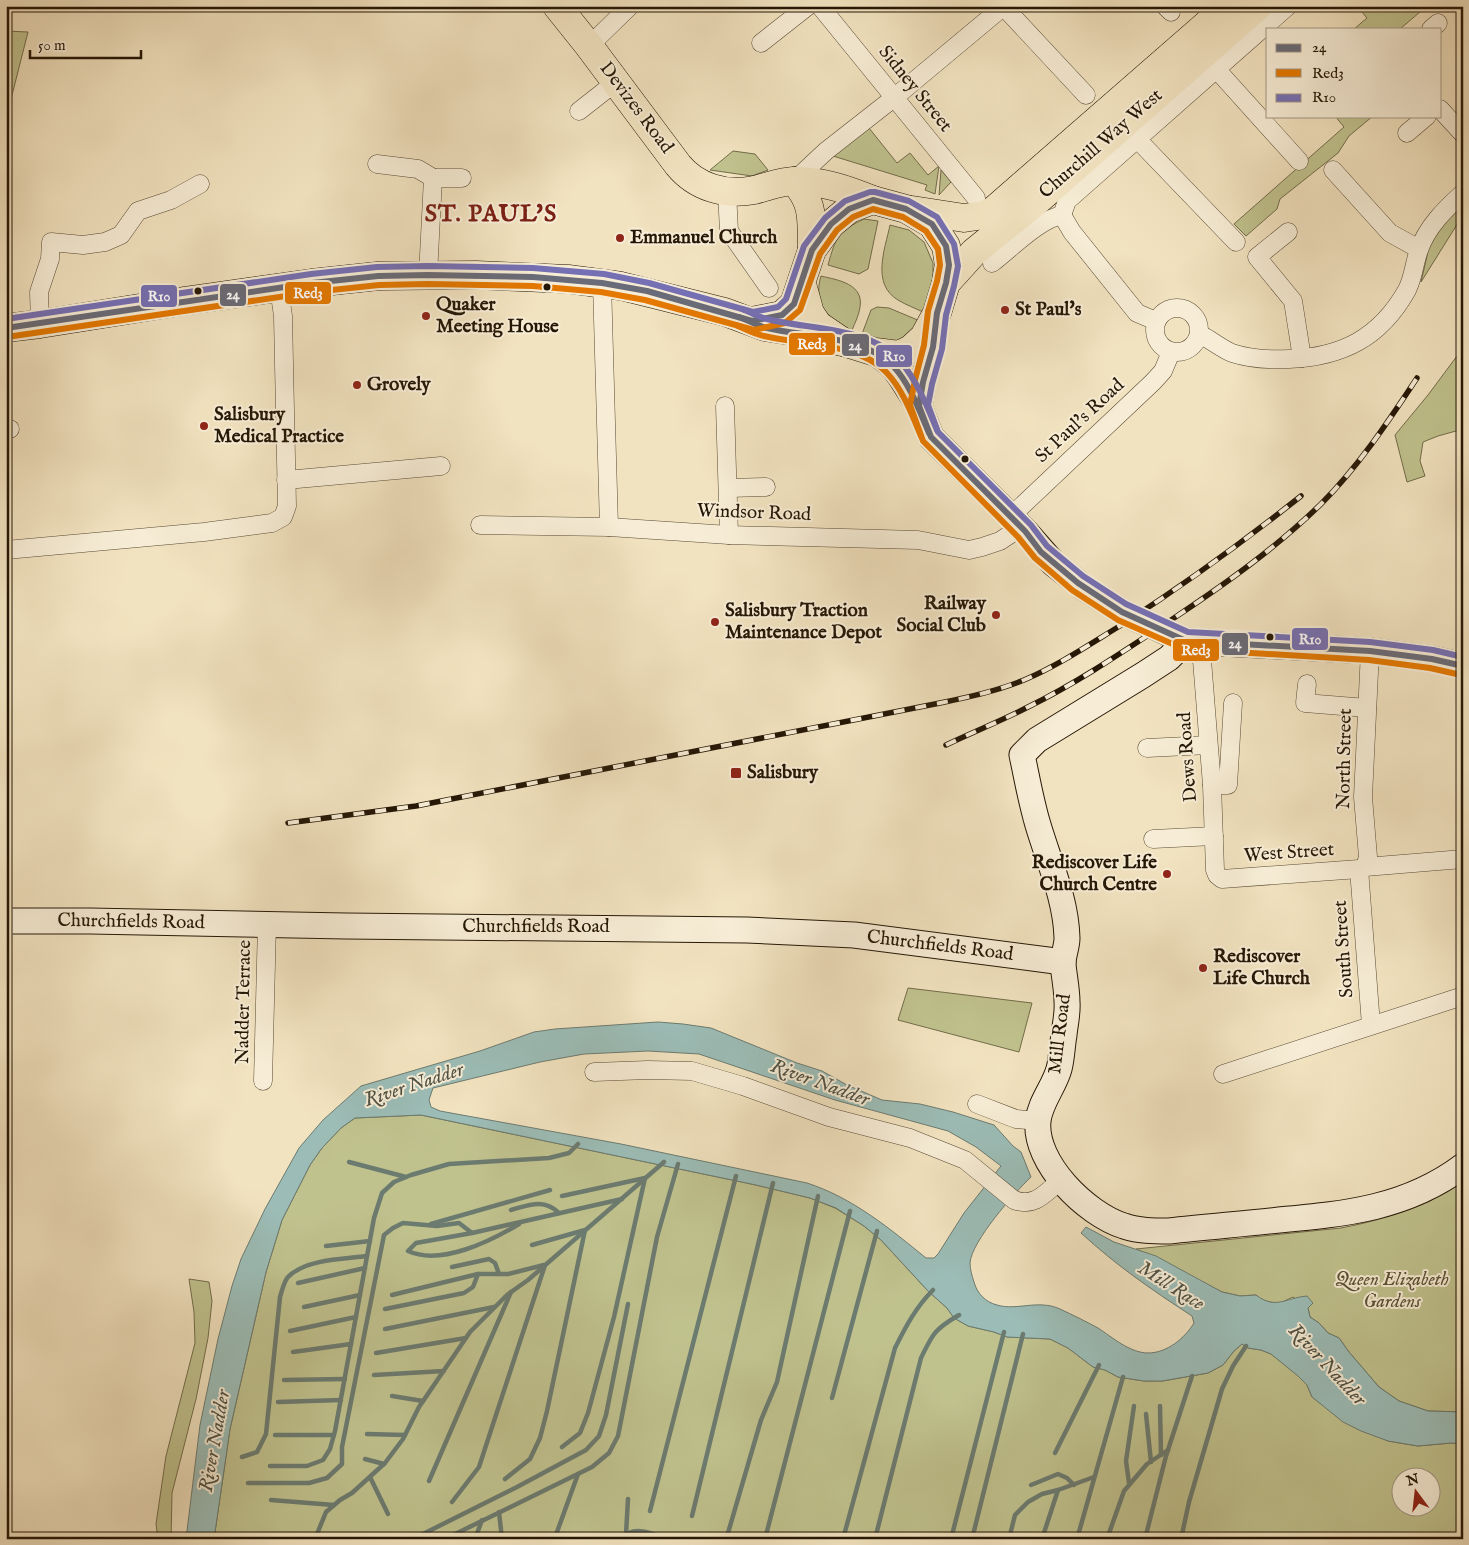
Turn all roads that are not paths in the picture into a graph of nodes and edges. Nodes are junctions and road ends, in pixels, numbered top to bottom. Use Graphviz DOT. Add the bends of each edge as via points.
graph roads {
  1 [pos="557,6"];
  2 [pos="630,6"];
  3 [pos="808,6"];
  4 [pos="820,6"];
  5 [pos="1003,6"];
  6 [pos="1228,6"];
  7 [pos="1258,6"];
  8 [pos="1288,6"];
  9 [pos="761,43"];
  10 [pos="589,46"];
  11 [pos="1217,70"];
  12 [pos="616,82"];
  13 [pos="1086,95"];
  14 [pos="895,97"];
  15 [pos="579,111"];
  16 [pos="1442,111"];
  17 [pos="1425,118"];
  18 [pos="1407,133"];
  19 [pos="1463,134"];
  20 [pos="1137,139"];
  21 [pos="826,151"];
  22 [pos="1299,161"];
  23 [pos="377,164"];
  24 [pos="1333,170"];
  25 [pos="433,178"];
  26 [pos="462,178"];
  27 [pos="794,181"];
  28 [pos="200,184"];
  29 [pos="833,185"];
  30 [pos="727,192"];
  31 [pos="1463,193"];
  32 [pos="976,198"];
  33 [pos="873,200"];
  34 [pos="906,209"];
  35 [pos="1062,215"];
  36 [pos="1288,232"];
  37 [pos="1236,242"];
  38 [pos="1419,249"];
  39 [pos="812,250"];
  40 [pos="992,263"];
  41 [pos="428,274"];
  42 [pos="602,283"];
  43 [pos="946,283"];
  44 [pos="802,284"];
  45 [pos="279,288"];
  46 [pos="769,288"];
  47 [pos="936,313"];
  48 [pos="752,321"];
  49 [pos="1156,321"];
  50 [pos="40,324"];
  51 [pos="6,328"];
  52 [pos="1199,334"];
  53 [pos="843,342"];
  54 [pos="875,352"];
  55 [pos="1171,352"];
  56 [pos="1302,358"];
  57 [pos="725,406"];
  58 [pos="919,406"];
  59 [pos="441,466"];
  60 [pos="286,480"];
  61 [pos="766,487"];
  62 [pos="729,488"];
  63 [pos="1015,522"];
  64 [pos="480,525"];
  65 [pos="610,527"];
  66 [pos="729,535"];
  67 [pos="6,550"];
  68 [pos="1186,641"];
  69 [pos="1370,651"];
  70 [pos="1463,666"];
  71 [pos="1307,684"];
  72 [pos="1233,703"];
  73 [pos="1367,708"];
  74 [pos="1208,745"];
  75 [pos="1147,748"];
  76 [pos="1212,785"];
  77 [pos="1214,836"];
  78 [pos="1153,839"];
  79 [pos="1463,859"];
  80 [pos="1362,868"];
  81 [pos="1217,875"];
  82 [pos="6,921"];
  83 [pos="267,924"];
  84 [pos="1063,962"];
  85 [pos="1463,996"];
  86 [pos="1371,1025"];
  87 [pos="594,1072"];
  88 [pos="1223,1074"];
  89 [pos="263,1081"];
  90 [pos="977,1104"];
  91 [pos="1038,1121"];
  92 [pos="1463,1166"];
  93 [pos="1061,1180"];
  1 -- 10 [label="main road, Devizes Road"];
  2 -- 10 [label="street"];
  3 -- 9 [label="street"];
  4 -- 14 [label="street, Sidney Street"];
  5 -- 13 [label="street"];
  5 -- 14 [label="street"];
  6 -- 34 [label="main road, Churchill Way West" via="994,210 964,218"];
  7 -- 43 [label="main road, Churchill Way West" via="1038,200 974,252"];
  8 -- 11 [label="street"];
  10 -- 12 [label="main road, Devizes Road"];
  11 -- 20 [label="street"];
  11 -- 22 [label="street"];
  12 -- 15 [label="street"];
  12 -- 30 [label="main road, Devizes Road" via="687,175 706,186"];
  14 -- 21 [label="street"];
  14 -- 32 [label="street, Sidney Street"];
  16 -- 19 [label="street"];
  17 -- 18 [label="street"];
  20 -- 35 [label="street" via="1067,201"];
  20 -- 37 [label="street"];
  21 -- 27 [label="street"];
  21 -- 29 [label="street" via="825,165"];
  23 -- 25 [label="street" via="418,169"];
  24 -- 38 [label="street" via="1390,233"];
  25 -- 26 [label="street"];
  25 -- 41 [label="street"];
  27 -- 29 [label="main road, Devizes Road"];
  27 -- 30 [label="main road, Devizes Road"];
  27 -- 39 [label="main road" via="810,206"];
  28 -- 50 [label="street" via="171,200 138,211 121,235 105,242 83,245 51,242 50,259 39,292"];
  29 -- 33 [label="main road, Devizes Road"];
  30 -- 46 [label="street" via="729,231"];
  31 -- 38 [label="street" via="1432,225"];
  33 -- 34 [label="main road"];
  33 -- 39 [label="main road" via="849,209 831,224"];
  34 -- 43 [label="main road" via="932,224 946,246 949,265"];
  35 -- 40 [label="street" via="1042,223"];
  35 -- 49 [label="street" via="1137,313"];
  36 -- 56 [label="street" via="1257,258 1293,301"];
  38 -- 56 [label="street" via="1414,276 1383,323 1352,345 1330,354"];
  39 -- 44 [label="main road"];
  41 -- 42 [label="main road"];
  41 -- 45 [label="main road" via="378,276"];
  42 -- 48 [label="main road" via="655,293"];
  42 -- 65 [label="street"];
  43 -- 47 [label="main road"];
  44 -- 48 [label="main road" via="794,304 782,315"];
  44 -- 53 [label="main road" via="810,312 818,325"];
  45 -- 50 [label="main road"];
  45 -- 60 [label="street" via="283,316"];
  47 -- 54 [label="main road" via="924,337 911,350 899,355"];
  47 -- 58 [label="street" via="933,347"];
  48 -- 53 [label="main road" via="764,327"];
  49 -- 52 [label="street" via="1166,310 1180,308 1193,314"];
  49 -- 55 [label="street" via="1157,340"];
  50 -- 51 [label="main road"];
  52 -- 55 [label="street" via="1192,347 1179,353"];
  52 -- 56 [label="street" via="1231,353 1269,360"];
  53 -- 54 [label="main road"];
  54 -- 58 [label="street" via="892,365"];
  55 -- 63 [label="street, St Paul's Road" via="1163,371 1153,382"];
  57 -- 62 [label="street"];
  58 -- 63 [label="street" via="931,437"];
  59 -- 60 [label="street"];
  60 -- 67 [label="street" via="287,506 283,517 272,523"];
  61 -- 62 [label="street"];
  62 -- 66 [label="street"];
  63 -- 66 [label="street, Windsor Road" via="1000,541 968,550 918,540"];
  63 -- 68 [label="street" via="1054,564 1094,594 1122,612"];
  64 -- 65 [label="street, Windsor Road"];
  65 -- 66 [label="street, Windsor Road"];
  68 -- 69 [label="street"];
  68 -- 74 [label="street, Dews Road" via="1202,660"];
  68 -- 84 [label="street, Mill Road" via="1169,658 1037,740 1022,755 1038,824 1066,918"];
  69 -- 70 [label="street"];
  69 -- 73 [label="street, North Street"];
  71 -- 73 [label="street" via="1305,703"];
  72 -- 76 [label="street" via="1228,785"];
  73 -- 80 [label="street, North Street" via="1363,797 1368,857"];
  74 -- 75 [label="street"];
  74 -- 76 [label="street, Dews Road"];
  76 -- 77 [label="street, Dews Road"];
  77 -- 78 [label="street"];
  77 -- 81 [label="street, Dews Road" via="1214,870"];
  79 -- 80 [label="street, West Street"];
  80 -- 81 [label="street, West Street" via="1222,879"];
  80 -- 86 [label="street, South Street"];
  82 -- 83 [label="street, Churchfields Road"];
  83 -- 84 [label="street, Churchfields Road" via="667,928 845,935"];
  83 -- 89 [label="street, Nadder Terrace"];
  84 -- 91 [label="street, Mill Road" via="1067,1003 1060,1067 1040,1109"];
  85 -- 86 [label="street"];
  86 -- 88 [label="street"];
  87 -- 93 [label="street" via="692,1071 743,1086 829,1117 910,1138 965,1160 1022,1203 1035,1200"];
  90 -- 91 [label="street" via="1016,1119"];
  91 -- 93 [label="street, Mill Road" via="1045,1157"];
  92 -- 93 [label="street, Mill Road" via="1404,1199 1354,1212 1169,1231 1135,1229 1110,1221 1089,1207"];
}
